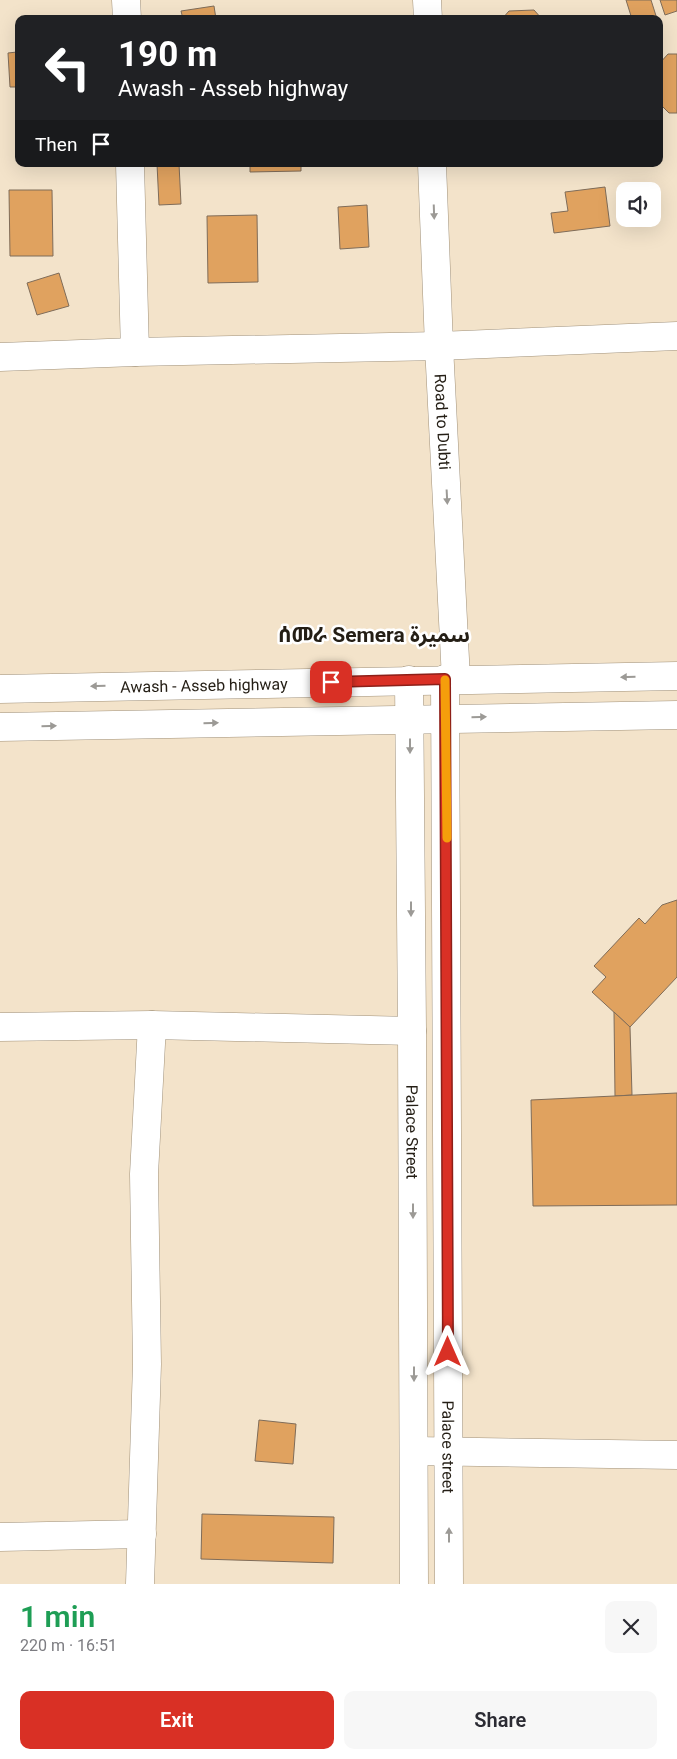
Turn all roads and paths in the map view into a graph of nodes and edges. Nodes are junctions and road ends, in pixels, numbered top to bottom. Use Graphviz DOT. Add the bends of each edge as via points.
graph roads {
  1 [pos="126,0"];
  2 [pos="427,0"];
  3 [pos="127,15"];
  4 [pos="428,15"];
  5 [pos="130,167"];
  6 [pos="432,167"];
  7 [pos="677,336"];
  8 [pos="438,346"];
  9 [pos="135,352"];
  10 [pos="0,357"];
  11 [pos="677,676"];
  12 [pos="451,679"];
  13 [pos="409,680"];
  14 [pos="0,688"];
  15 [pos="677,714"];
  16 [pos="410,718"];
  17 [pos="446,718"];
  18 [pos="0,727"];
  19 [pos="152,1025"];
  20 [pos="0,1027"];
  21 [pos="412,1031"];
  22 [pos="414,1451"];
  23 [pos="449,1452"];
  24 [pos="677,1455"];
  25 [pos="142,1534"];
  26 [pos="0,1537"];
  27 [pos="140,1584"];
  28 [pos="414,1584"];
  29 [pos="449,1584"];
  1 -- 3 [label="main road"];
  2 -- 4 [label="main road"];
  5 -- 9 [label="main road"];
  6 -- 8 [label="main road, Road to Dubti, one-way"];
  7 -- 8 [label="main road"];
  8 -- 9 [label="main road"];
  8 -- 12 [label="main road, Road to Dubti, one-way"];
  9 -- 10 [label="main road"];
  11 -- 12 [label="main road, Awash - Asseb highway, one-way"];
  12 -- 13 [label="main road, Awash - Asseb highway"];
  12 -- 17 [label="main road, Palace street"];
  13 -- 14 [label="main road, Awash - Asseb highway, one-way"];
  13 -- 16 [label="main road, Palace Street"];
  17 -- 15 [label="main road, one-way"];
  16 -- 17 [label="main road"];
  18 -- 16 [label="main road, one-way"];
  16 -- 21 [label="main road, Palace Street, one-way"];
  17 -- 23 [label="main road, Palace street"];
  19 -- 20 [label="main road"];
  19 -- 21 [label="main road"];
  19 -- 25 [label="main road" via="144,1174 147,1364"];
  21 -- 22 [label="main road, Palace Street, one-way"];
  22 -- 23 [label="main road"];
  22 -- 28 [label="main road, Palace Street"];
  23 -- 24 [label="main road"];
  29 -- 23 [label="main road, Palace street, one-way"];
  25 -- 26 [label="main road"];
  25 -- 27 [label="main road"];
}
